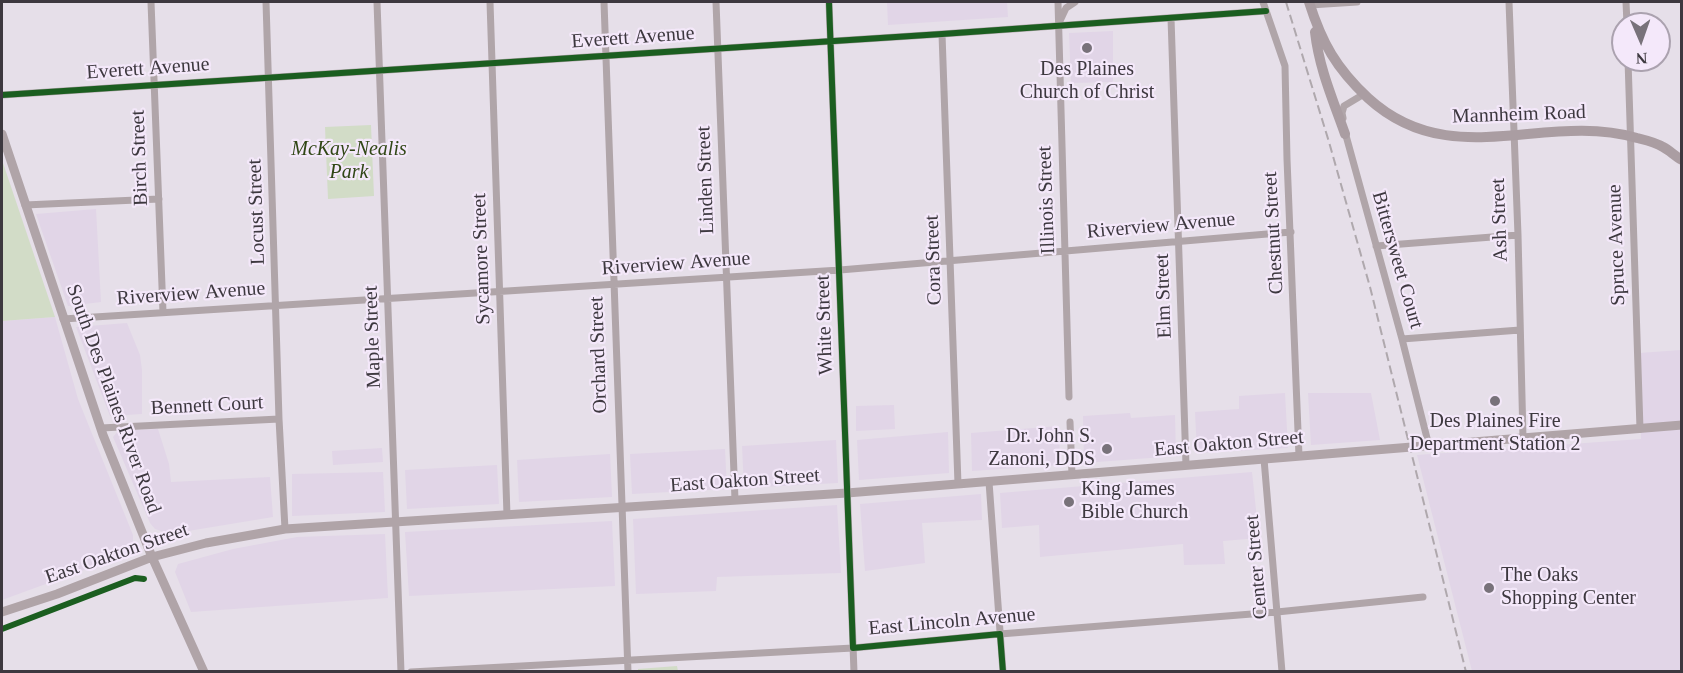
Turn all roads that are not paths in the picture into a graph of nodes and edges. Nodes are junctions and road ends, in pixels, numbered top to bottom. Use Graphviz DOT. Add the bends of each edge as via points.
graph roads {
  1 [pos="151,2"];
  2 [pos="266,2"];
  3 [pos="377,2"];
  4 [pos="490,2"];
  5 [pos="604,2"];
  6 [pos="716,2"];
  7 [pos="829,2"];
  8 [pos="1058,2"];
  9 [pos="1075,2"];
  10 [pos="1263,2"];
  11 [pos="1349,2"];
  12 [pos="1357,2"];
  13 [pos="1509,2"];
  14 [pos="1310,3"];
  15 [pos="1266,11"];
  16 [pos="1171,18"];
  17 [pos="1314,20"];
  18 [pos="1058,26"];
  19 [pos="942,34"];
  20 [pos="831,41"];
  21 [pos="717,49"];
  22 [pos="606,56"];
  23 [pos="492,63"];
  24 [pos="380,71"];
  25 [pos="1628,72"];
  26 [pos="269,78"];
  27 [pos="154,85"];
  28 [pos="1364,94"];
  29 [pos="2,95"];
  30 [pos="1345,134"];
  31 [pos="2,135"];
  32 [pos="1513,135"];
  33 [pos="1630,136"];
  34 [pos="1682,160"];
  35 [pos="159,199"];
  36 [pos="25,205"];
  37 [pos="1291,232"];
  38 [pos="1518,235"];
  39 [pos="1179,241"];
  40 [pos="1376,246"];
  41 [pos="1065,251"];
  42 [pos="950,261"];
  43 [pos="840,270"];
  44 [pos="726,277"];
  45 [pos="614,284"];
  46 [pos="500,291"];
  47 [pos="388,298"];
  48 [pos="276,305"];
  49 [pos="163,312"];
  50 [pos="63,319"];
  51 [pos="1520,330"];
  52 [pos="1402,339"];
  53 [pos="1069,397"];
  54 [pos="279,419"];
  55 [pos="1070,422"];
  56 [pos="1682,425"];
  57 [pos="101,428"];
  58 [pos="1640,429"];
  59 [pos="1523,438"];
  60 [pos="1429,446"];
  61 [pos="1299,456"];
  62 [pos="1264,459"];
  63 [pos="1186,465"];
  64 [pos="1072,475"];
  65 [pos="989,482"];
  66 [pos="958,484"];
  67 [pos="847,492"];
  68 [pos="735,500"];
  69 [pos="621,507"];
  70 [pos="507,515"];
  71 [pos="396,522"];
  72 [pos="285,529"];
  73 [pos="152,557"];
  74 [pos="1423,597"];
  75 [pos="2,612"];
  76 [pos="1277,612"];
  77 [pos="1000,634"];
  78 [pos="853,648"];
  79 [pos="627,660"];
  80 [pos="204,672"];
  81 [pos="401,672"];
  82 [pos="411,672"];
  83 [pos="628,672"];
  84 [pos="854,672"];
  85 [pos="1003,672"];
  86 [pos="1282,672"];
  1 -- 27 [label="street, Birch Street"];
  2 -- 26 [label="street, Locust Street"];
  3 -- 24 [label="street, Maple Street"];
  4 -- 23 [label="street, Sycamore Street"];
  5 -- 22 [label="street, Orchard Street"];
  6 -- 21 [label="street, Linden Street"];
  7 -- 20 [label="street, White Street"];
  8 -- 18 [label="street, Illinois Street"];
  9 -- 18 [label="street" via="1065,8"];
  10 -- 15 [label="street, Chestnut Street"];
  11 -- 12 [label="street"];
  11 -- 14 [label="street"];
  13 -- 32 [label="street, Ash Street"];
  14 -- 17 [label="main road, Mannheim Road"];
  15 -- 16 [label="street, Everett Avenue"];
  15 -- 37 [label="street, Chestnut Street" via="1285,66"];
  16 -- 18 [label="street, Everett Avenue"];
  16 -- 39 [label="street, Elm Street"];
  17 -- 28 [label="main road, Mannheim Road" via="1334,60"];
  17 -- 30 [label="main road" via="1317,51"];
  18 -- 19 [label="street, Everett Avenue"];
  18 -- 41 [label="street, Illinois Street"];
  19 -- 20 [label="street, Everett Avenue"];
  19 -- 42 [label="street, Cora Street"];
  20 -- 21 [label="street, Everett Avenue"];
  20 -- 43 [label="street, White Street"];
  21 -- 22 [label="street, Everett Avenue"];
  21 -- 44 [label="street, Linden Street"];
  22 -- 23 [label="street, Everett Avenue"];
  22 -- 45 [label="street, Orchard Street"];
  23 -- 24 [label="street, Everett Avenue"];
  23 -- 46 [label="street, Sycamore Street"];
  24 -- 26 [label="street, Everett Avenue"];
  24 -- 47 [label="street, Maple Street"];
  25 -- 33 [label="street, Spruce Avenue"];
  26 -- 27 [label="street, Everett Avenue"];
  26 -- 48 [label="street, Locust Street"];
  27 -- 29 [label="street, Everett Avenue"];
  27 -- 35 [label="street, Birch Street"];
  28 -- 30 [label="street, Bittersweet Court" via="1342,109"];
  28 -- 32 [label="main road, Mannheim Road" via="1404,123 1437,134 1475,138"];
  30 -- 40 [label="street, Bittersweet Court"];
  31 -- 36 [label="main road, South Des Plaines River Road"];
  32 -- 33 [label="main road, Mannheim Road" via="1580,129"];
  32 -- 38 [label="street, Ash Street"];
  33 -- 34 [label="main road, Mannheim Road" via="1663,147"];
  33 -- 58 [label="street, Spruce Avenue"];
  35 -- 36 [label="street"];
  35 -- 49 [label="street, Birch Street"];
  36 -- 50 [label="main road, South Des Plaines River Road"];
  37 -- 39 [label="street, Riverview Avenue"];
  37 -- 61 [label="street, Chestnut Street"];
  38 -- 40 [label="street"];
  38 -- 51 [label="street, Ash Street"];
  39 -- 41 [label="street, Riverview Avenue"];
  39 -- 63 [label="street, Elm Street"];
  40 -- 52 [label="street, Bittersweet Court"];
  41 -- 42 [label="street, Riverview Avenue"];
  41 -- 53 [label="street, Illinois Street"];
  42 -- 43 [label="street, Riverview Avenue"];
  42 -- 66 [label="street, Cora Street"];
  43 -- 44 [label="street, Riverview Avenue"];
  43 -- 67 [label="street, White Street"];
  44 -- 45 [label="street, Riverview Avenue"];
  44 -- 68 [label="street, Linden Street"];
  45 -- 46 [label="street, Riverview Avenue"];
  45 -- 69 [label="street, Orchard Street"];
  46 -- 47 [label="street, Riverview Avenue"];
  46 -- 70 [label="street, Sycamore Street"];
  47 -- 48 [label="street, Riverview Avenue"];
  47 -- 71 [label="street, Maple Street"];
  48 -- 49 [label="street, Riverview Avenue"];
  48 -- 54 [label="street, Locust Street"];
  49 -- 50 [label="street, Riverview Avenue"];
  50 -- 57 [label="main road, South Des Plaines River Road"];
  51 -- 52 [label="street"];
  51 -- 59 [label="street, Ash Street"];
  52 -- 60 [label="street, Bittersweet Court"];
  54 -- 57 [label="street, Bennett Court"];
  54 -- 72 [label="street, Locust Street"];
  55 -- 64 [label="street"];
  56 -- 58 [label="main road, East Oakton Street"];
  57 -- 73 [label="main road, South Des Plaines River Road"];
  58 -- 59 [label="main road, East Oakton Street"];
  59 -- 60 [label="main road, East Oakton Street"];
  60 -- 61 [label="main road, East Oakton Street"];
  61 -- 62 [label="main road, East Oakton Street"];
  62 -- 63 [label="main road, East Oakton Street"];
  62 -- 76 [label="street, Center Street"];
  63 -- 64 [label="main road, East Oakton Street"];
  64 -- 65 [label="main road, East Oakton Street"];
  65 -- 66 [label="main road, East Oakton Street"];
  65 -- 77 [label="street"];
  66 -- 67 [label="main road, East Oakton Street"];
  67 -- 68 [label="main road, East Oakton Street"];
  67 -- 78 [label="street, White Street"];
  68 -- 69 [label="main road, East Oakton Street"];
  69 -- 70 [label="main road, East Oakton Street"];
  69 -- 79 [label="street, Orchard Street"];
  70 -- 71 [label="main road, East Oakton Street"];
  71 -- 72 [label="main road, East Oakton Street"];
  71 -- 81 [label="street, Maple Street"];
  72 -- 73 [label="main road, East Oakton Street"];
  73 -- 75 [label="main road, East Oakton Street"];
  73 -- 80 [label="main road, South Des Plaines River Road"];
  74 -- 76 [label="street, East Lincoln Avenue"];
  76 -- 77 [label="street, East Lincoln Avenue"];
  76 -- 86 [label="street, Center Street"];
  77 -- 78 [label="street, East Lincoln Avenue"];
  77 -- 85 [label="street"];
  78 -- 79 [label="street, East Lincoln Avenue"];
  78 -- 84 [label="street, White Street"];
  79 -- 82 [label="street, East Lincoln Avenue"];
  79 -- 83 [label="street, Orchard Street"];
}
